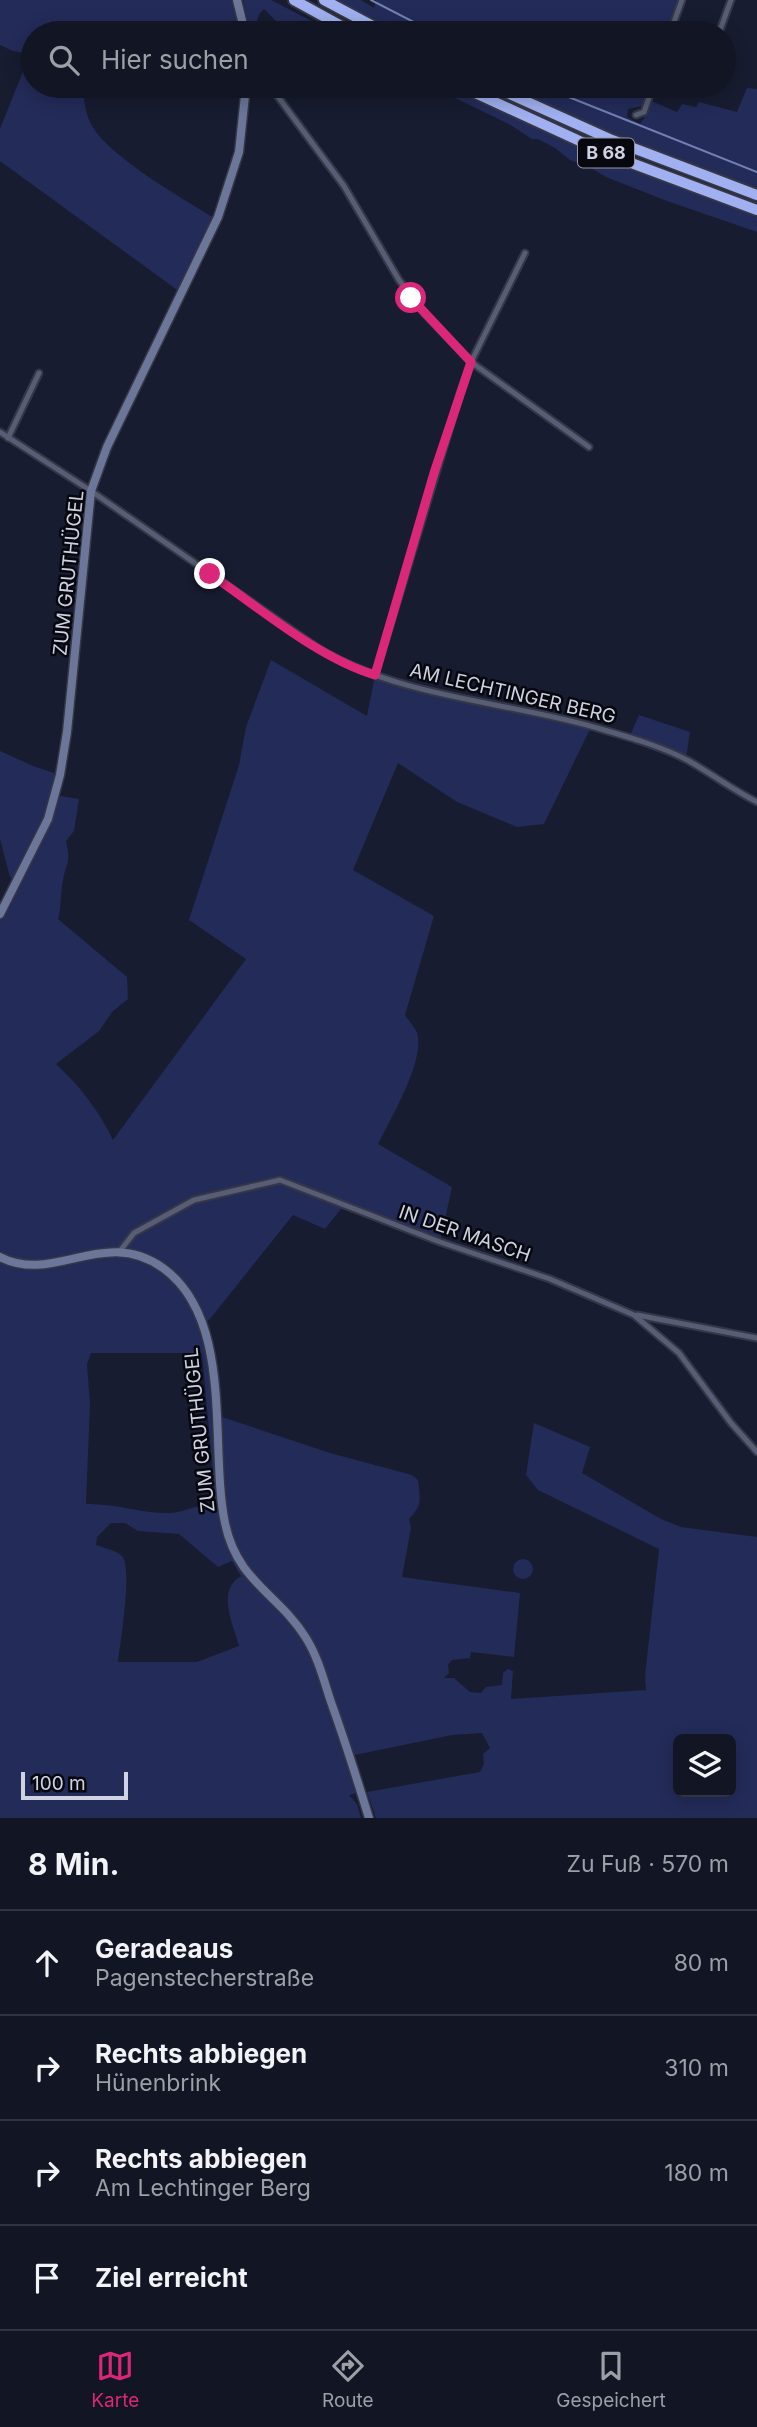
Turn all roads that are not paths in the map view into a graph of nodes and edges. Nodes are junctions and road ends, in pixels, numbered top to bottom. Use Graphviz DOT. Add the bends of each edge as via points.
graph roads {
  1 [pos="237,0"];
  2 [pos="294,0"];
  3 [pos="324,0"];
  4 [pos="682,0"];
  5 [pos="731,0"];
  6 [pos="242,21"];
  7 [pos="332,21"];
  8 [pos="363,21"];
  9 [pos="674,21"];
  10 [pos="723,21"];
  11 [pos="245,98"];
  12 [pos="279,98"];
  13 [pos="486,98"];
  14 [pos="519,98"];
  15 [pos="650,98"];
  16 [pos="636,115"];
  17 [pos="757,195"];
  18 [pos="757,209"];
  19 [pos="525,253"];
  20 [pos="471,362"];
  21 [pos="39,373"];
  22 [pos="0,432"];
  23 [pos="8,438"];
  24 [pos="589,447"];
  25 [pos="91,491"];
  26 [pos="375,675"];
  27 [pos="757,802"];
  28 [pos="0,914"];
  29 [pos="120,1251"];
  30 [pos="0,1257"];
  31 [pos="634,1315"];
  32 [pos="757,1338"];
  33 [pos="757,1452"];
  34 [pos="369,1818"];
  1 -- 6 [label="street"];
  2 -- 7 [label="highway"];
  3 -- 8 [label="highway"];
  4 -- 9 [label="street"];
  5 -- 10 [label="street"];
  11 -- 25 [label="street, ZUM GRUTHÜGEL" via="239,152 218,217 107,447"];
  12 -- 20 [label="street" via="344,186 411,298"];
  13 -- 18 [label="highway, B 68" via="610,155"];
  14 -- 17 [label="highway, B 68"];
  15 -- 16 [label="street" via="644,112"];
  19 -- 20 [label="street"];
  20 -- 24 [label="street"];
  20 -- 26 [label="street"];
  21 -- 23 [label="street"];
  22 -- 23 [label="street, AM LECHTINGER BERG"];
  23 -- 25 [label="street, AM LECHTINGER BERG"];
  25 -- 26 [label="street, AM LECHTINGER BERG" via="319,649"];
  25 -- 28 [label="street, ZUM GRUTHÜGEL" via="60,775 48,818"];
  26 -- 27 [label="street, AM LECHTINGER BERG" via="629,738 686,760"];
  29 -- 30 [label="street, ZUM GRUTHÜGEL" via="46,1265"];
  29 -- 31 [label="street, IN DER MASCH" via="134,1233 194,1200 280,1180 550,1279"];
  29 -- 34 [label="street, ZUM GRUTHÜGEL" via="134,1254 177,1280 203,1324 212,1361 227,1531 246,1572 296,1624 313,1652"];
  31 -- 32 [label="street"];
  31 -- 33 [label="street, IN DER MASCH" via="679,1353"];
}
